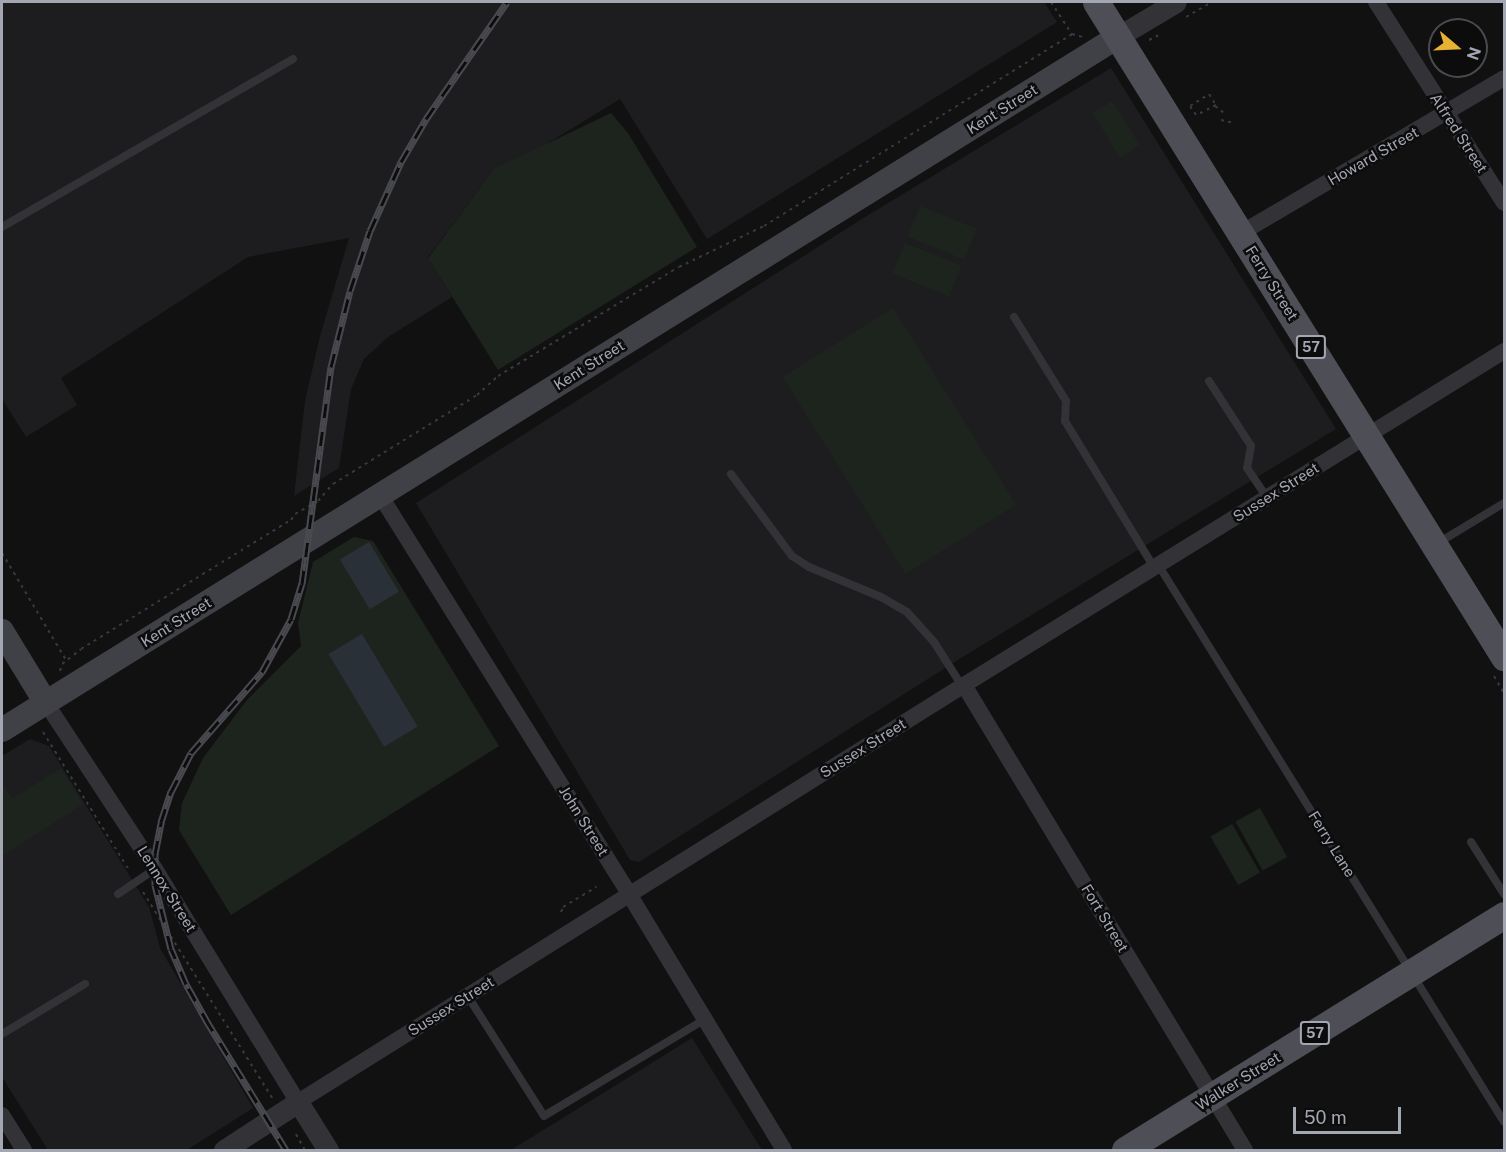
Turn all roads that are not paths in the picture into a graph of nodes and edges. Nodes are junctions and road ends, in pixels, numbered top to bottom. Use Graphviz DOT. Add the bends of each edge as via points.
graph roads {
  1 [pos="1096,2"];
  2 [pos="1176,2"];
  3 [pos="1376,2"];
  4 [pos="1119,36"];
  5 [pos="293,59"];
  6 [pos="1504,78"];
  7 [pos="1446,113"];
  8 [pos="1504,203"];
  9 [pos="2,227"];
  10 [pos="1241,233"];
  11 [pos="1014,317"];
  12 [pos="1504,351"];
  13 [pos="1209,381"];
  14 [pos="1366,435"];
  15 [pos="731,474"];
  16 [pos="380,495"];
  17 [pos="1267,498"];
  18 [pos="1504,503"];
  19 [pos="1435,544"];
  20 [pos="1157,567"];
  21 [pos="2,631"];
  22 [pos="1504,657"];
  23 [pos="963,686"];
  24 [pos="46,702"];
  25 [pos="2,730"];
  26 [pos="1471,842"];
  27 [pos="155,869"];
  28 [pos="118,894"];
  29 [pos="629,894"];
  30 [pos="1504,894"];
  31 [pos="1504,915"];
  32 [pos="1411,972"];
  33 [pos="85,984"];
  34 [pos="467,995"];
  35 [pos="704,1020"];
  36 [pos="2,1034"];
  37 [pos="1213,1097"];
  38 [pos="298,1102"];
  39 [pos="2,1115"];
  40 [pos="1504,1122"];
  41 [pos="24,1150"];
  42 [pos="224,1150"];
  43 [pos="328,1150"];
  44 [pos="784,1150"];
  45 [pos="1125,1150"];
  46 [pos="1245,1150"];
  1 -- 4 [label="main road, Ferry Street / 57"];
  2 -- 4 [label="street, Kent Street"];
  3 -- 7 [label="street, Alfred Street"];
  4 -- 10 [label="main road, Ferry Street / 57"];
  4 -- 16 [label="main road, Kent Street"];
  5 -- 9 [label="lane"];
  6 -- 7 [label="street, Howard Street"];
  7 -- 8 [label="street, Alfred Street"];
  7 -- 10 [label="street, Howard Street"];
  10 -- 14 [label="main road, Ferry Street / 57"];
  11 -- 20 [label="lane, Ferry Lane" via="1066,401 1065,421"];
  12 -- 14 [label="street, Sussex Street"];
  13 -- 17 [label="lane" via="1251,446 1247,468"];
  14 -- 17 [label="street, Sussex Street"];
  14 -- 19 [label="main road, Ferry Street / 57"];
  15 -- 23 [label="lane" via="792,556 907,612 934,642"];
  16 -- 24 [label="main road, Kent Street"];
  16 -- 29 [label="street, John Street"];
  17 -- 20 [label="street, Sussex Street"];
  18 -- 19 [label="lane"];
  19 -- 22 [label="main road, Ferry Street / 57"];
  20 -- 23 [label="street, Sussex Street"];
  20 -- 32 [label="lane, Ferry Lane"];
  21 -- 24 [label="main road, Lennox Street"];
  23 -- 29 [label="street, Sussex Street"];
  23 -- 37 [label="street, Fort Street"];
  24 -- 25 [label="main road, Kent Street"];
  24 -- 27 [label="street, Lennox Street"];
  26 -- 30 [label="lane"];
  27 -- 28 [label="lane"];
  27 -- 38 [label="street, Lennox Street"];
  29 -- 34 [label="street, Sussex Street"];
  29 -- 35 [label="street, John Street"];
  31 -- 32 [label="main road, Walker Street / 57"];
  32 -- 37 [label="main road, Walker Street / 57"];
  32 -- 40 [label="lane, Ferry Lane"];
  33 -- 36 [label="lane"];
  34 -- 35 [label="lane" via="544,1116"];
  34 -- 38 [label="street, Sussex Street"];
  35 -- 44 [label="street, John Street"];
  37 -- 45 [label="main road, Walker Street / 57"];
  37 -- 46 [label="street, Fort Street"];
  38 -- 42 [label="street, Sussex Street"];
  38 -- 43 [label="street, Lennox Street"];
  39 -- 41 [label="street"];
}
